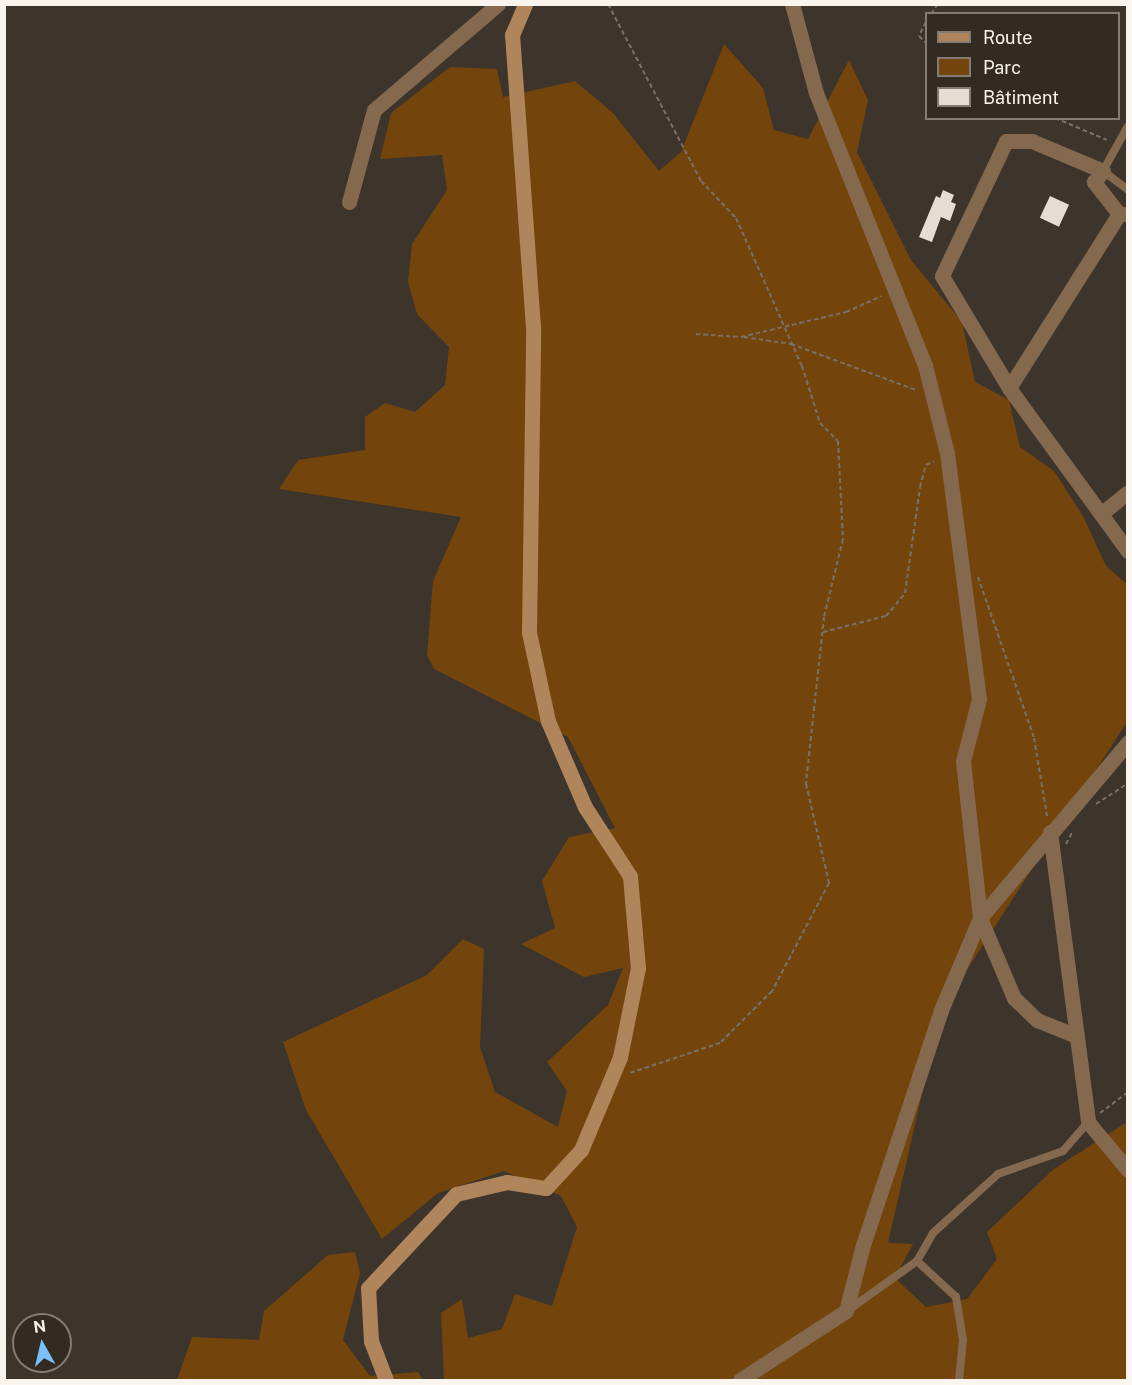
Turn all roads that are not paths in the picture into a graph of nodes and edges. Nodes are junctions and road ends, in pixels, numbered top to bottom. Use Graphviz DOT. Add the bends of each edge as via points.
graph roads {
  1 [pos="498,4"];
  2 [pos="525,4"];
  3 [pos="792,4"];
  4 [pos="1128,126"];
  5 [pos="1103,171"];
  6 [pos="1128,190"];
  7 [pos="349,202"];
  8 [pos="1123,214"];
  9 [pos="1009,388"];
  10 [pos="1128,492"];
  11 [pos="1101,513"];
  12 [pos="1128,551"];
  13 [pos="1128,742"];
  14 [pos="1050,832"];
  15 [pos="980,918"];
  16 [pos="1074,1035"];
  17 [pos="1088,1122"];
  18 [pos="1128,1170"];
  19 [pos="917,1261"];
  20 [pos="846,1311"];
  21 [pos="386,1380"];
  22 [pos="740,1380"];
  23 [pos="959,1380"];
  1 -- 7 [label="street" via="374,110"];
  2 -- 21 [label="street" via="512,35 533,327 529,633 548,721 585,807 630,876 638,968 620,1058 581,1150 546,1188 507,1182 456,1194 368,1288 371,1341"];
  3 -- 15 [label="street" via="816,93 935,396 947,453 979,699 963,761"];
  4 -- 5 [label="lane"];
  5 -- 6 [label="lane"];
  5 -- 8 [label="street" via="1094,182"];
  5 -- 9 [label="street" via="1032,141 1005,141 955,244 942,276"];
  8 -- 9 [label="street"];
  9 -- 11 [label="street"];
  10 -- 11 [label="street"];
  11 -- 12 [label="street"];
  13 -- 14 [label="street"];
  14 -- 15 [label="street"];
  14 -- 16 [label="street"];
  15 -- 16 [label="street" via="1014,998 1037,1020"];
  15 -- 20 [label="street" via="937,1021 862,1245"];
  16 -- 17 [label="street"];
  17 -- 18 [label="street"];
  17 -- 19 [label="lane" via="1063,1150 998,1174 933,1233"];
  19 -- 20 [label="lane"];
  19 -- 23 [label="lane" via="956,1297 963,1340"];
  20 -- 22 [label="street"];
}
